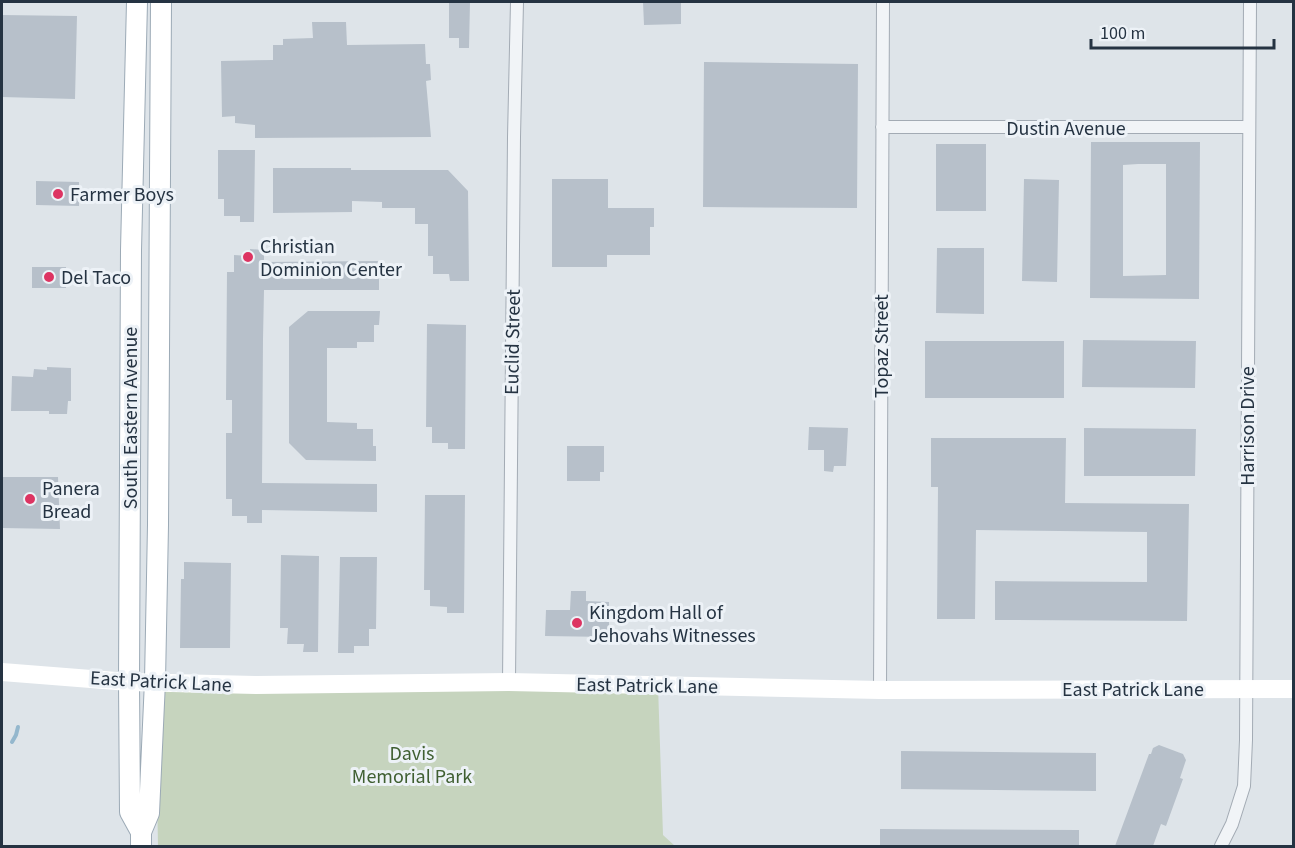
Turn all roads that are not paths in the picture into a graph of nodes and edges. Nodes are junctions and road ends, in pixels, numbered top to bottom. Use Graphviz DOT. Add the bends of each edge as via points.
graph roads {
  1 [pos="136,2"];
  2 [pos="161,2"];
  3 [pos="517,2"];
  4 [pos="883,2"];
  5 [pos="1250,2"];
  6 [pos="882,127"];
  7 [pos="1249,127"];
  8 [pos="2,672"];
  9 [pos="155,681"];
  10 [pos="129,682"];
  11 [pos="509,682"];
  12 [pos="1245,688"];
  13 [pos="1293,689"];
  14 [pos="880,690"];
  15 [pos="141,839"];
  16 [pos="1221,846"];
  1 -- 10 [label="main road, South Eastern Avenue"];
  2 -- 9 [label="main road, South Eastern Avenue"];
  3 -- 11 [label="street, Euclid Street"];
  4 -- 6 [label="street, Topaz Street"];
  5 -- 7 [label="street, Harrison Drive"];
  6 -- 7 [label="street, Dustin Avenue"];
  6 -- 14 [label="street, Topaz Street"];
  7 -- 12 [label="street, Harrison Drive"];
  8 -- 10 [label="main road, East Patrick Lane"];
  9 -- 10 [label="main road, East Patrick Lane"];
  9 -- 11 [label="main road, East Patrick Lane" via="256,685"];
  9 -- 15 [label="main road, South Eastern Avenue" via="149,813"];
  10 -- 15 [label="main road, South Eastern Avenue" via="130,812"];
  11 -- 14 [label="main road, East Patrick Lane"];
  12 -- 13 [label="main road, East Patrick Lane"];
  12 -- 14 [label="main road, East Patrick Lane"];
  12 -- 16 [label="street, Harrison Drive" via="1244,786"];
}
